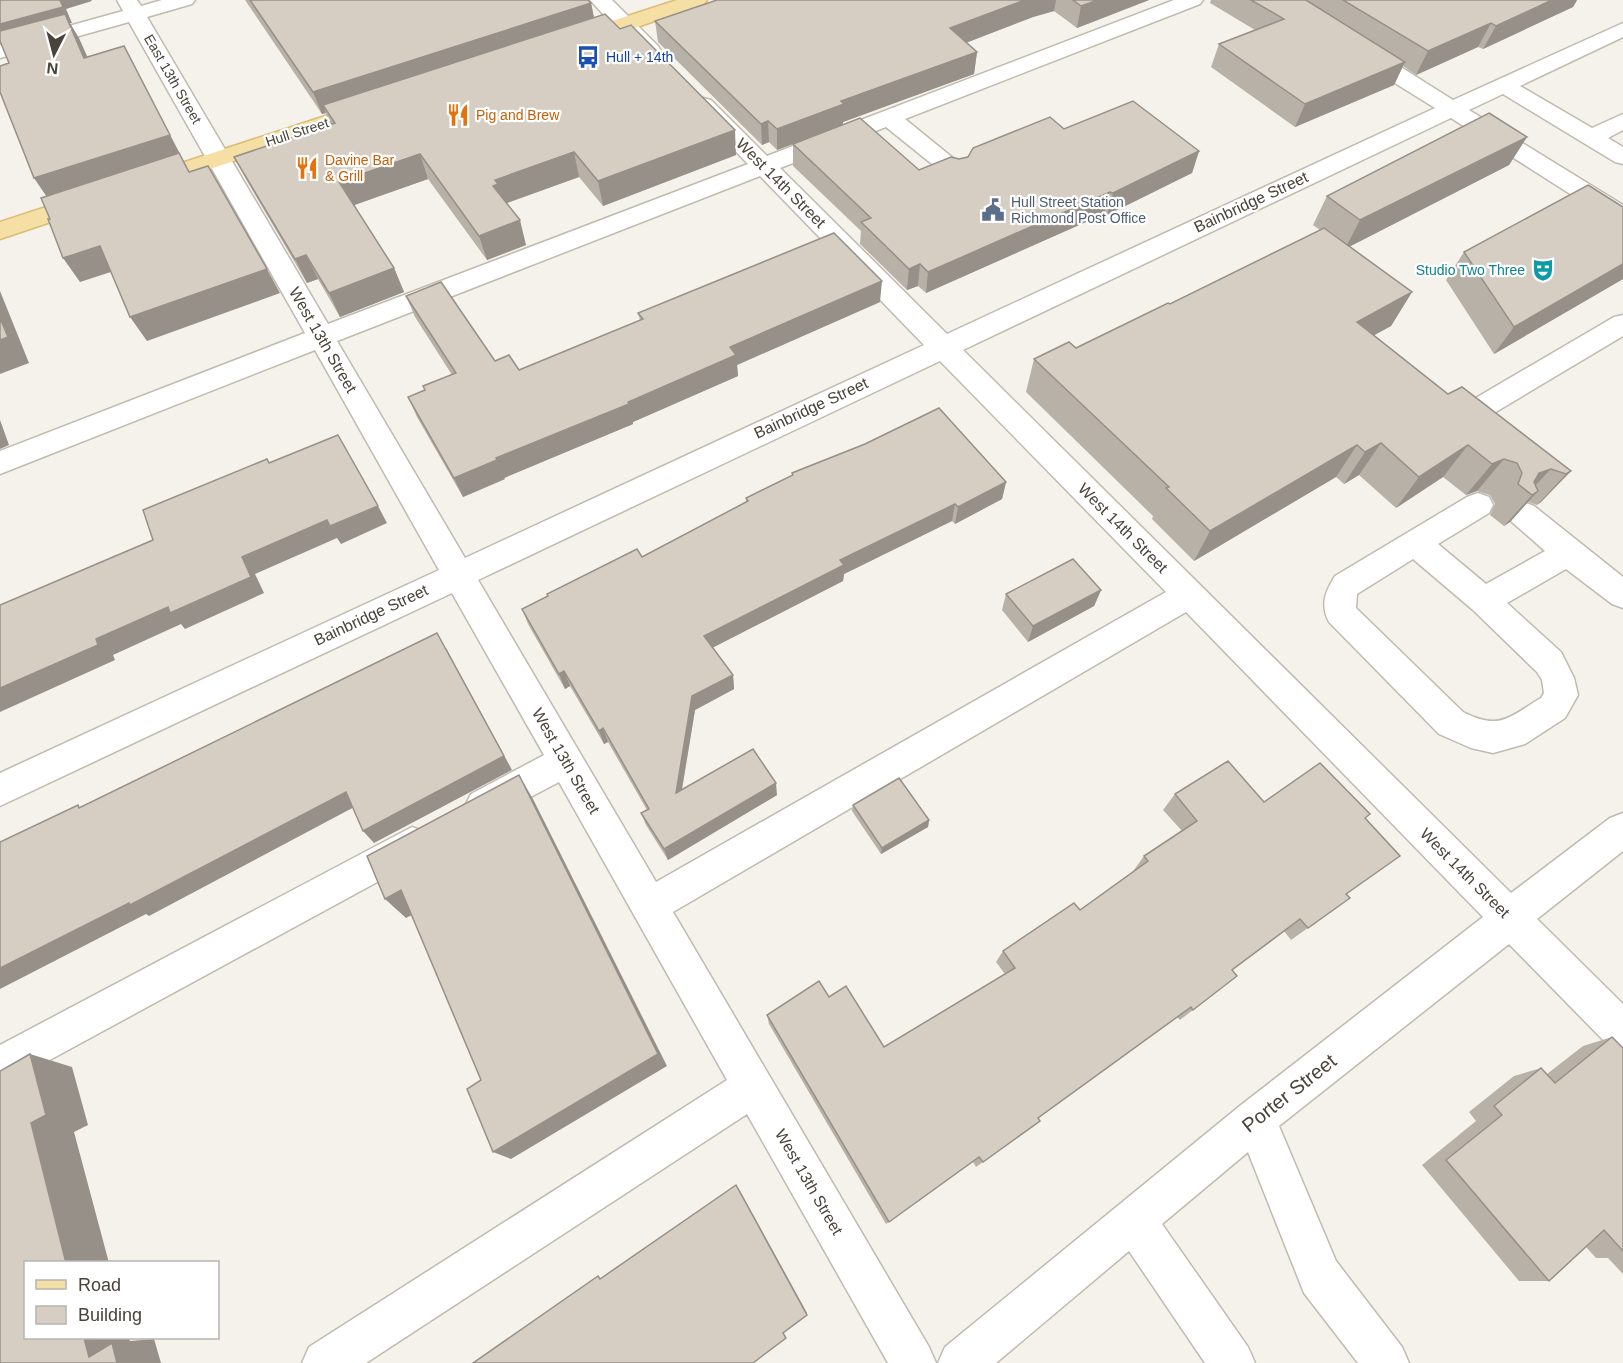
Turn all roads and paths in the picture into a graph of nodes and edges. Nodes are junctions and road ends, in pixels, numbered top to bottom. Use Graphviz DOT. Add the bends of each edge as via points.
graph roads {
  1 [pos="185,0"];
  2 [pos="600,0"];
  3 [pos="697,0"];
  4 [pos="1193,0"];
  5 [pos="131,7"];
  6 [pos="623,24"];
  7 [pos="1623,29"];
  8 [pos="1339,38"];
  9 [pos="556,47"];
  10 [pos="0,52"];
  11 [pos="1503,85"];
  12 [pos="387,103"];
  13 [pos="1450,108"];
  14 [pos="889,118"];
  15 [pos="1623,121"];
  16 [pos="1591,138"];
  17 [pos="1623,157"];
  18 [pos="219,158"];
  19 [pos="764,167"];
  20 [pos="956,172"];
  21 [pos="1623,216"];
  22 [pos="0,231"];
  23 [pos="1623,324"];
  24 [pos="321,335"];
  25 [pos="943,347"];
  26 [pos="1484,406"];
  27 [pos="0,463"];
  28 [pos="1478,505"];
  29 [pos="1523,514"];
  30 [pos="1415,543"];
  31 [pos="1568,553"];
  32 [pos="458,574"];
  33 [pos="1189,595"];
  34 [pos="1623,595"];
  35 [pos="1484,602"];
  36 [pos="566,761"];
  37 [pos="0,790"];
  38 [pos="1623,830"];
  39 [pos="649,906"];
  40 [pos="1511,919"];
  41 [pos="1623,1032"];
  42 [pos="0,1067"];
  43 [pos="754,1086"];
  44 [pos="1255,1119"];
  45 [pos="1133,1220"];
  46 [pos="325,1363"];
  47 [pos="913,1363"];
  48 [pos="961,1363"];
  49 [pos="1232,1363"];
  50 [pos="1386,1363"];
  1 -- 5 [label="street"];
  2 -- 6 [label="street, West 14th Street"];
  3 -- 6 [label="main road"];
  4 -- 14 [label="street"];
  5 -- 10 [label="street"];
  5 -- 18 [label="street, East 13th Street"];
  6 -- 9 [label="main road"];
  6 -- 19 [label="street, West 14th Street"];
  7 -- 11 [label="street, Bainbridge Street"];
  8 -- 13 [label="street"];
  11 -- 13 [label="street, Bainbridge Street"];
  11 -- 16 [label="street"];
  12 -- 18 [label="main road, Hull Street"];
  13 -- 21 [label="street"];
  13 -- 25 [label="street, Bainbridge Street"];
  14 -- 19 [label="street"];
  14 -- 20 [label="street"];
  15 -- 16 [label="street"];
  16 -- 17 [label="street"];
  18 -- 22 [label="main road, Hull Street"];
  18 -- 24 [label="street, West 13th Street"];
  19 -- 24 [label="street"];
  19 -- 25 [label="street, West 14th Street"];
  23 -- 26 [label="street"];
  24 -- 27 [label="street"];
  24 -- 32 [label="street, West 13th Street"];
  25 -- 32 [label="street, Bainbridge Street"];
  25 -- 33 [label="street, West 14th Street"];
  28 -- 30 [label="street"];
  29 -- 31 [label="street"];
  30 -- 35 [label="street"];
  30 -- 35 [label="street" via="1346,585 1340,595 1340,613 1451,723 1493,738 1513,733 1553,708 1562,695 1549,662"];
  31 -- 34 [label="street"];
  31 -- 35 [label="street"];
  32 -- 36 [label="street, West 13th Street"];
  32 -- 37 [label="street, Bainbridge Street"];
  33 -- 39 [label="street"];
  33 -- 40 [label="street, West 14th Street"];
  36 -- 39 [label="street, West 13th Street"];
  36 -- 42 [label="street"];
  38 -- 40 [label="street, Porter Street" via="1529,900"];
  39 -- 43 [label="street, West 13th Street"];
  40 -- 41 [label="street, West 14th Street"];
  40 -- 44 [label="street, Porter Street"];
  43 -- 46 [label="street"];
  43 -- 47 [label="street, West 13th Street"];
  44 -- 45 [label="street, Porter Street"];
  44 -- 50 [label="street" via="1320,1277"];
  45 -- 48 [label="street, Porter Street"];
  45 -- 49 [label="street"];
}
